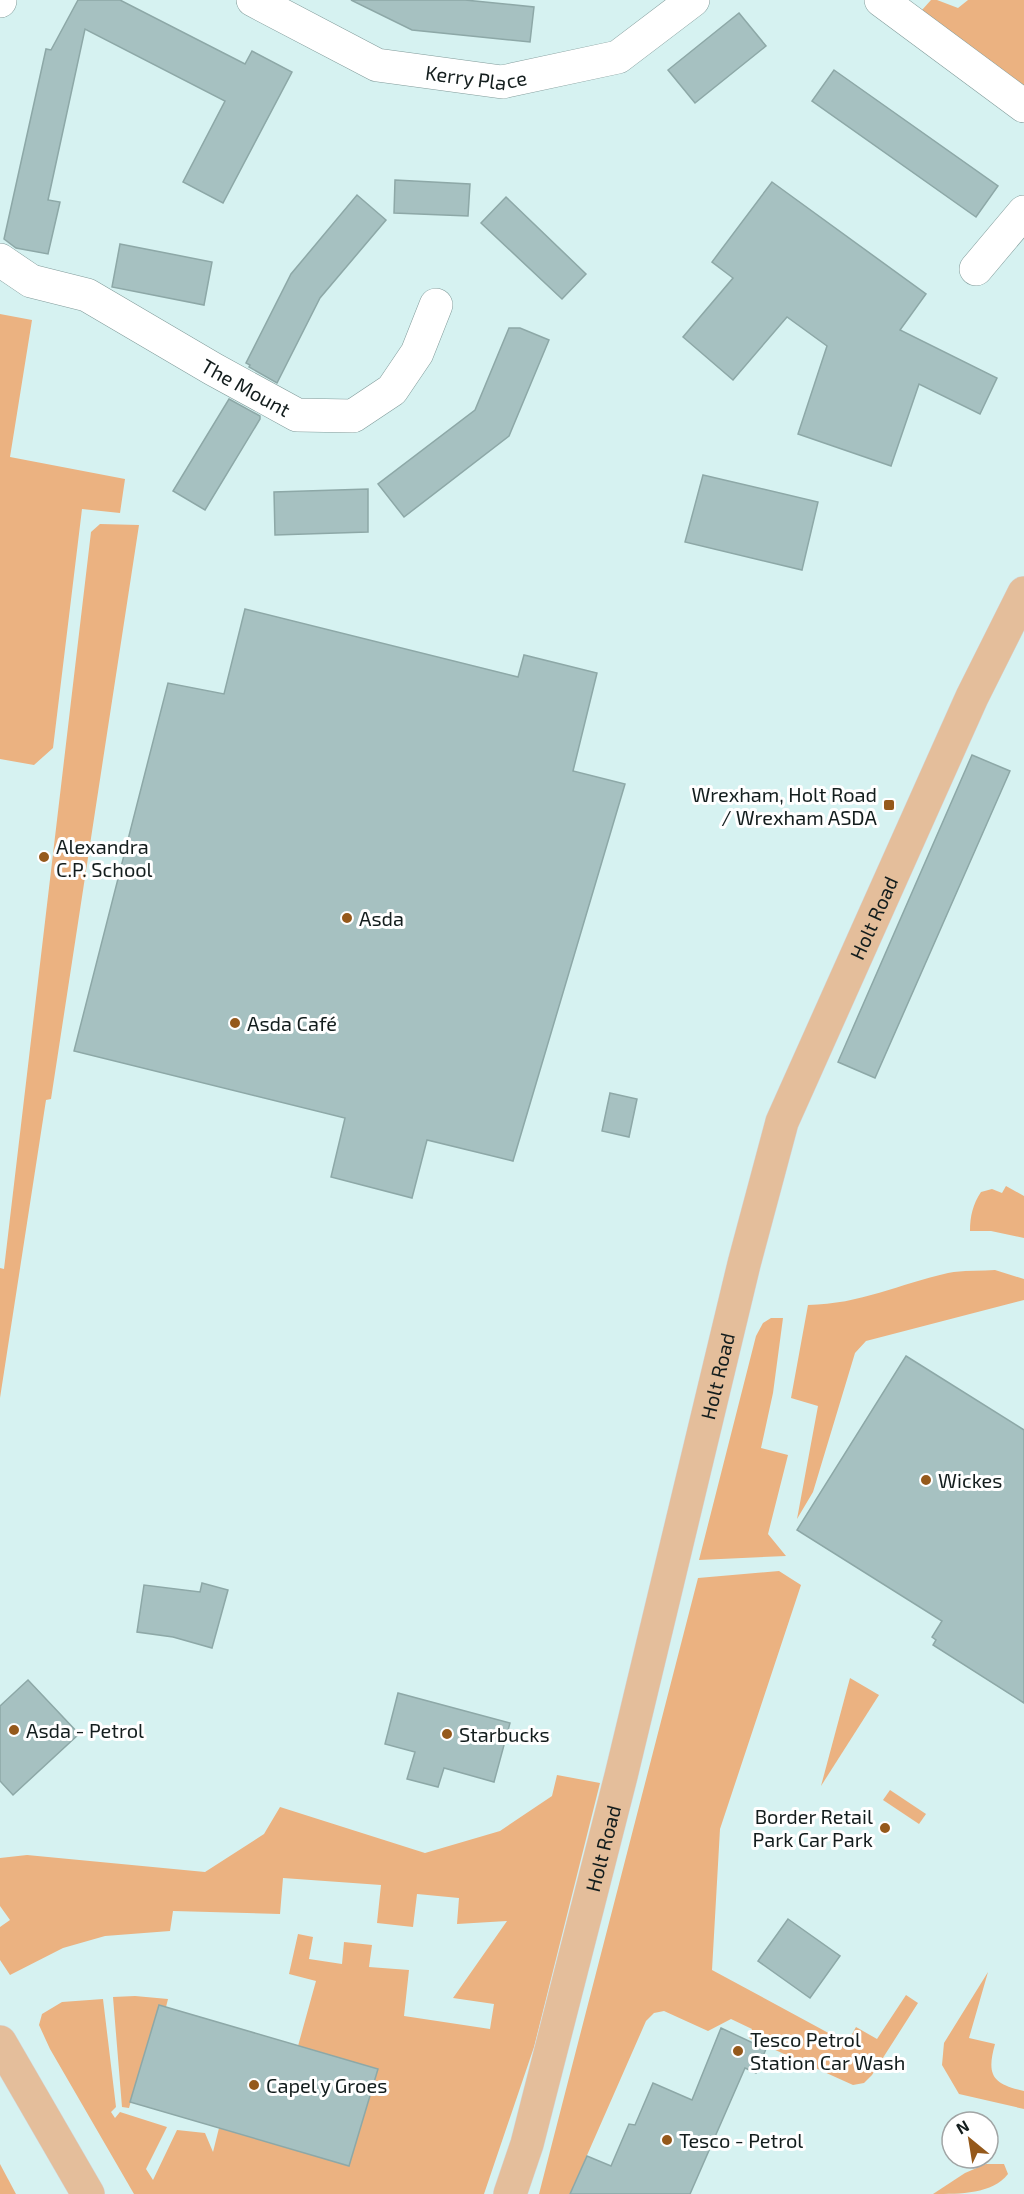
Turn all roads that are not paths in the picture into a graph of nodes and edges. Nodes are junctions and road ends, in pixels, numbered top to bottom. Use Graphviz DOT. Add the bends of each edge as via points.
graph roads {
  1 [pos="253,0"];
  2 [pos="693,0"];
  3 [pos="881,0"];
  4 [pos="1024,106"];
  5 [pos="1024,212"];
  6 [pos="0,260"];
  7 [pos="976,269"];
  8 [pos="436,305"];
  9 [pos="1024,593"];
  10 [pos="0,2042"];
  11 [pos="88,2194"];
  12 [pos="510,2194"];
  1 -- 2 [label="street, Kerry Place" via="377,65 502,82 618,57"];
  3 -- 4 [label="street"];
  5 -- 7 [label="street"];
  6 -- 8 [label="street, The Mount" via="31,281 87,295 297,415 353,416 392,390 417,353"];
  9 -- 12 [label="main road, Holt Road" via="972,697 782,1122 618,1787 527,2144"];
  10 -- 11 [label="main road"];
}
